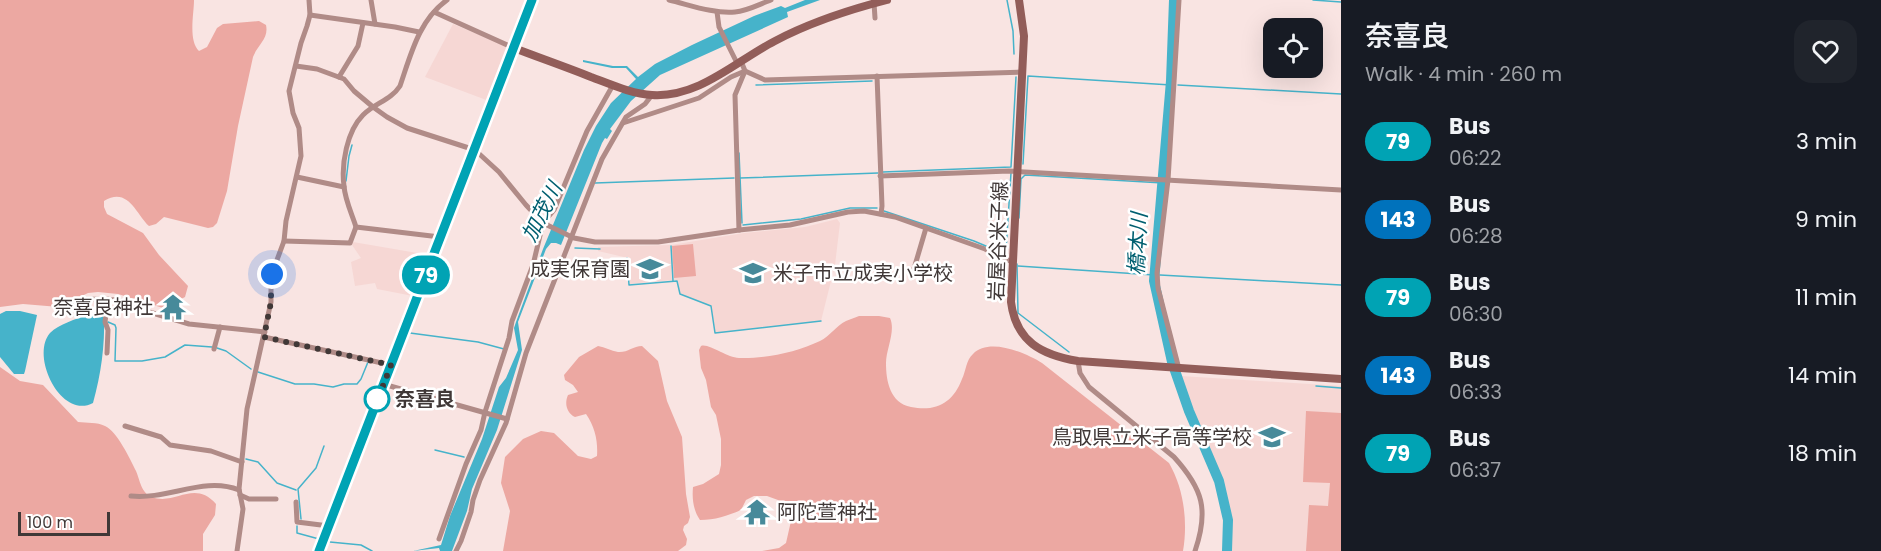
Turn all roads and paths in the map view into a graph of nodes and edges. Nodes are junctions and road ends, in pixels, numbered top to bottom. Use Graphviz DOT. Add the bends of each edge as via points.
graph roads {
  1 [pos="309,0"];
  2 [pos="371,0"];
  3 [pos="532,0"];
  4 [pos="669,0"];
  5 [pos="711,0"];
  6 [pos="771,0"];
  7 [pos="887,0"];
  8 [pos="1019,0"];
  9 [pos="1179,0"];
  10 [pos="445,1"];
  11 [pos="874,3"];
  12 [pos="708,9"];
  13 [pos="434,12"];
  14 [pos="717,12"];
  15 [pos="310,15"];
  16 [pos="875,18"];
  17 [pos="363,23"];
  18 [pos="375,24"];
  19 [pos="419,32"];
  20 [pos="514,48"];
  21 [pos="737,60"];
  22 [pos="296,66"];
  23 [pos="745,71"];
  24 [pos="1023,72"];
  25 [pos="877,76"];
  26 [pos="339,77"];
  27 [pos="616,86"];
  28 [pos="652,95"];
  29 [pos="373,107"];
  30 [pos="622,123"];
  31 [pos="475,150"];
  32 [pos="1017,171"];
  33 [pos="880,176"];
  34 [pos="297,177"];
  35 [pos="1164,179"];
  36 [pos="344,187"];
  37 [pos="1341,190"];
  38 [pos="880,214"];
  39 [pos="543,223"];
  40 [pos="356,227"];
  41 [pos="926,228"];
  42 [pos="739,230"];
  43 [pos="568,236"];
  44 [pos="440,237"];
  45 [pos="284,241"];
  46 [pos="1012,262"];
  47 [pos="913,272"];
  48 [pos="108,299"];
  49 [pos="71,304"];
  50 [pos="220,327"];
  51 [pos="264,334"];
  52 [pos="214,350"];
  53 [pos="107,353"];
  54 [pos="1078,362"];
  55 [pos="391,365"];
  56 [pos="1175,368"];
  57 [pos="1341,379"];
  58 [pos="383,384"];
  59 [pos="486,412"];
  60 [pos="507,419"];
  61 [pos="125,426"];
  62 [pos="242,462"];
  63 [pos="240,493"];
  64 [pos="132,496"];
  65 [pos="276,499"];
  66 [pos="296,502"];
  67 [pos="329,526"];
  68 [pos="439,539"];
  69 [pos="237,551"];
  70 [pos="319,551"];
  71 [pos="456,551"];
  72 [pos="1196,551"];
  1 -- 15 [label="street"];
  2 -- 18 [label="street"];
  3 -- 20 [label="main road"];
  4 -- 12 [label="street"];
  5 -- 12 [label="street"];
  6 -- 14 [label="street" via="741,11"];
  7 -- 11 [label="main road"];
  8 -- 24 [label="main road, 岩屋谷米子線"];
  9 -- 35 [label="street"];
  10 -- 13 [label="street"];
  11 -- 16 [label="street"];
  11 -- 21 [label="main road" via="804,27"];
  12 -- 14 [label="street"];
  13 -- 19 [label="street"];
  13 -- 20 [label="street"];
  14 -- 21 [label="street" via="719,27"];
  15 -- 17 [label="street"];
  15 -- 22 [label="street"];
  17 -- 18 [label="street"];
  17 -- 26 [label="street" via="358,46"];
  18 -- 19 [label="street"];
  19 -- 29 [label="street" via="400,86 391,97"];
  20 -- 27 [label="main road"];
  20 -- 31 [label="main road"];
  21 -- 23 [label="street"];
  21 -- 28 [label="main road" via="710,81 684,92"];
  22 -- 26 [label="street"];
  22 -- 34 [label="street" via="289,98 301,140"];
  23 -- 25 [label="street" via="765,80"];
  23 -- 30 [label="street" via="699,98"];
  23 -- 42 [label="street" via="735,95"];
  24 -- 25 [label="street"];
  24 -- 32 [label="main road, 岩屋谷米子線"];
  25 -- 33 [label="street"];
  26 -- 29 [label="street"];
  27 -- 28 [label="main road"];
  27 -- 39 [label="street" via="587,131 554,210"];
  28 -- 30 [label="street"];
  29 -- 31 [label="street" via="407,128"];
  29 -- 36 [label="street" via="359,119 351,137 346,151"];
  30 -- 43 [label="street"];
  31 -- 39 [label="street" via="500,172"];
  31 -- 44 [label="main road"];
  32 -- 33 [label="street"];
  32 -- 35 [label="street"];
  32 -- 46 [label="main road, 岩屋谷米子線"];
  33 -- 38 [label="street"];
  34 -- 36 [label="street"];
  34 -- 45 [label="street"];
  35 -- 37 [label="street"];
  35 -- 56 [label="street" via="1157,273"];
  36 -- 40 [label="street"];
  38 -- 41 [label="street"];
  38 -- 42 [label="street" via="848,212 790,225"];
  39 -- 43 [label="street"];
  39 -- 59 [label="street"];
  40 -- 44 [label="street"];
  40 -- 45 [label="street" via="350,243"];
  41 -- 46 [label="street"];
  41 -- 47 [label="street"];
  42 -- 43 [label="street" via="658,242 591,242"];
  43 -- 60 [label="street"];
  44 -- 55 [label="main road"];
  45 -- 51 [label="street" via="274,268"];
  46 -- 54 [label="main road, 岩屋谷米子線" via="1011,302 1017,326 1042,351"];
  48 -- 49 [label="street"];
  48 -- 50 [label="street" via="189,324"];
  48 -- 53 [label="street"];
  50 -- 51 [label="street"];
  50 -- 52 [label="street"];
  51 -- 55 [label="street"];
  51 -- 62 [label="street" via="252,380"];
  54 -- 56 [label="main road, 岩屋谷米子線"];
  54 -- 72 [label="street" via="1089,387 1186,470 1202,506 1202,531"];
  55 -- 58 [label="main road"];
  56 -- 57 [label="main road, 岩屋谷米子線"];
  58 -- 59 [label="street"];
  58 -- 67 [label="main road"];
  59 -- 60 [label="street"];
  59 -- 68 [label="street"];
  60 -- 71 [label="street" via="480,480"];
  61 -- 62 [label="street" via="161,437 170,445 211,451"];
  62 -- 63 [label="street"];
  63 -- 64 [label="street" via="215,484"];
  63 -- 65 [label="street" via="249,499"];
  63 -- 69 [label="street" via="243,509"];
  66 -- 67 [label="street" via="297,522"];
  67 -- 70 [label="main road"];
}
